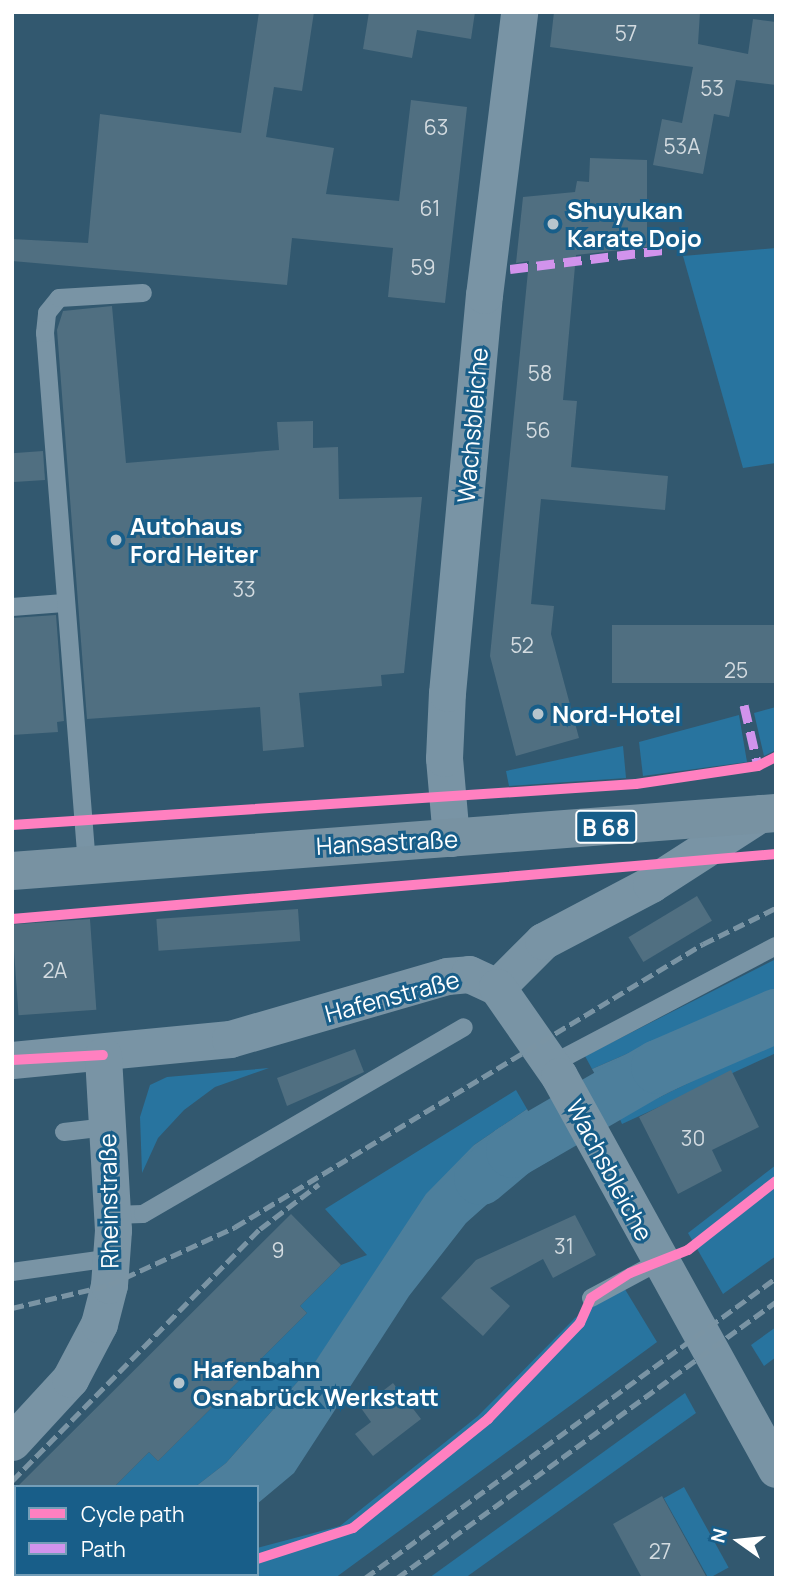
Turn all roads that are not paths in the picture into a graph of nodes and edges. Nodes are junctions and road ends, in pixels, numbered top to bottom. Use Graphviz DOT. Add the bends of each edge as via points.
graph roads {
  1 [pos="519,12"];
  2 [pos="143,293"];
  3 [pos="64,603"];
  4 [pos="12,607"];
  5 [pos="771,811"];
  6 [pos="450,838"];
  7 [pos="86,865"];
  8 [pos="12,871"];
  9 [pos="776,946"];
  10 [pos="497,987"];
  11 [pos="464,1027"];
  12 [pos="103,1055"];
  13 [pos="12,1060"];
  14 [pos="555,1070"];
  15 [pos="107,1127"];
  16 [pos="64,1132"];
  17 [pos="112,1215"];
  18 [pos="111,1258"];
  19 [pos="660,1261"];
  20 [pos="12,1272"];
  21 [pos="591,1298"];
  22 [pos="12,1442"];
  23 [pos="776,1469"];
  1 -- 6 [label="street, Wachsbleiche" via="484,295 447,693 444,758"];
  2 -- 3 [label="lane" via="59,298 47,313"];
  3 -- 4 [label="lane"];
  3 -- 7 [label="lane"];
  5 -- 6 [label="main road, Hansastraße / B 68"];
  5 -- 10 [label="street, Hafenstraße" via="651,884 543,941"];
  6 -- 7 [label="main road, Hansastraße / B 68"];
  7 -- 8 [label="main road, Hansastraße / B 68"];
  9 -- 14 [label="lane"];
  10 -- 12 [label="street, Hafenstraße" via="469,974 447,976 278,1029"];
  10 -- 14 [label="street, Wachsbleiche"];
  11 -- 17 [label="lane" via="143,1214"];
  12 -- 13 [label="street, Hafenstraße"];
  12 -- 15 [label="street, Rheinstraße"];
  14 -- 19 [label="street, Wachsbleiche"];
  15 -- 16 [label="lane"];
  15 -- 17 [label="street, Rheinstraße"];
  17 -- 18 [label="street, Rheinstraße"];
  18 -- 20 [label="lane"];
  18 -- 22 [label="street, Rheinstraße" via="99,1324 70,1379"];
  19 -- 21 [label="lane"];
  19 -- 23 [label="street, Wachsbleiche"];
}
